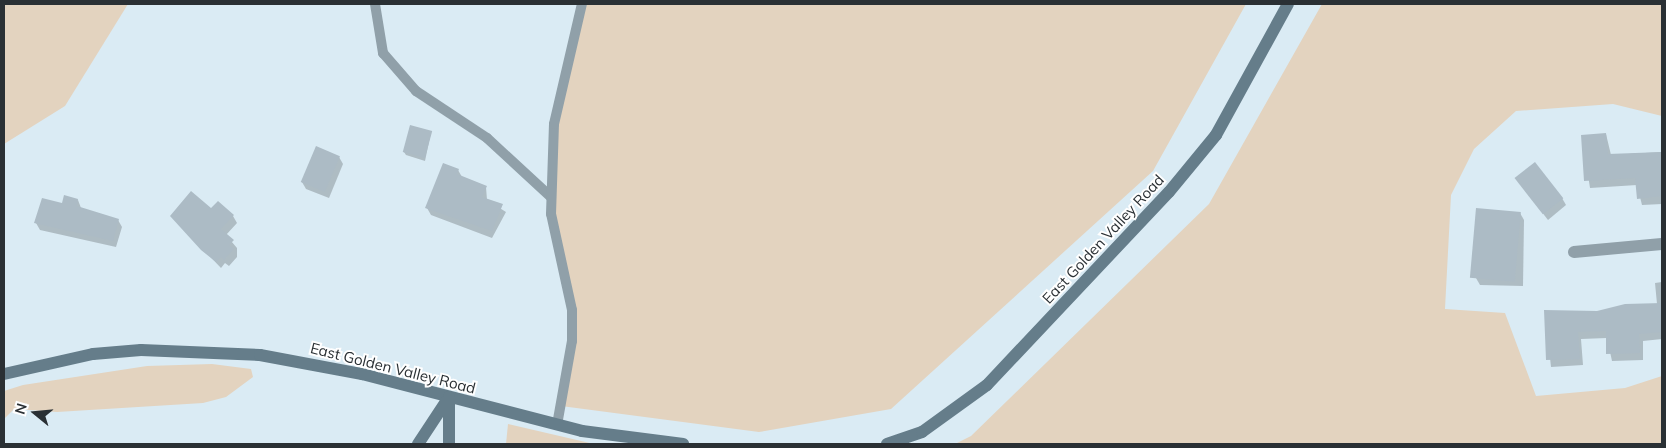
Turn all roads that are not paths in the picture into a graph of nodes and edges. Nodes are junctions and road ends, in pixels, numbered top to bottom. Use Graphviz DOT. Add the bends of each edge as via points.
graph roads {
  1 [pos="375,4"];
  2 [pos="582,4"];
  3 [pos="1288,4"];
  4 [pos="551,197"];
  5 [pos="1662,244"];
  6 [pos="1574,252"];
  7 [pos="4,374"];
  8 [pos="450,397"];
  9 [pos="557,426"];
  10 [pos="418,444"];
  11 [pos="449,444"];
  12 [pos="683,444"];
  13 [pos="887,444"];
  1 -- 4 [label="lane" via="383,53 416,91 487,138"];
  2 -- 4 [label="lane" via="554,124"];
  3 -- 13 [label="main road, East Golden Valley Road" via="1216,135 1169,192 987,385 922,432"];
  4 -- 9 [label="lane" via="572,310 572,341"];
  5 -- 6 [label="street"];
  7 -- 8 [label="main road, East Golden Valley Road" via="93,354 221,351 316,364"];
  8 -- 9 [label="main road, East Golden Valley Road"];
  8 -- 10 [label="main road"];
  8 -- 11 [label="main road"];
  9 -- 12 [label="main road, East Golden Valley Road"];
}
